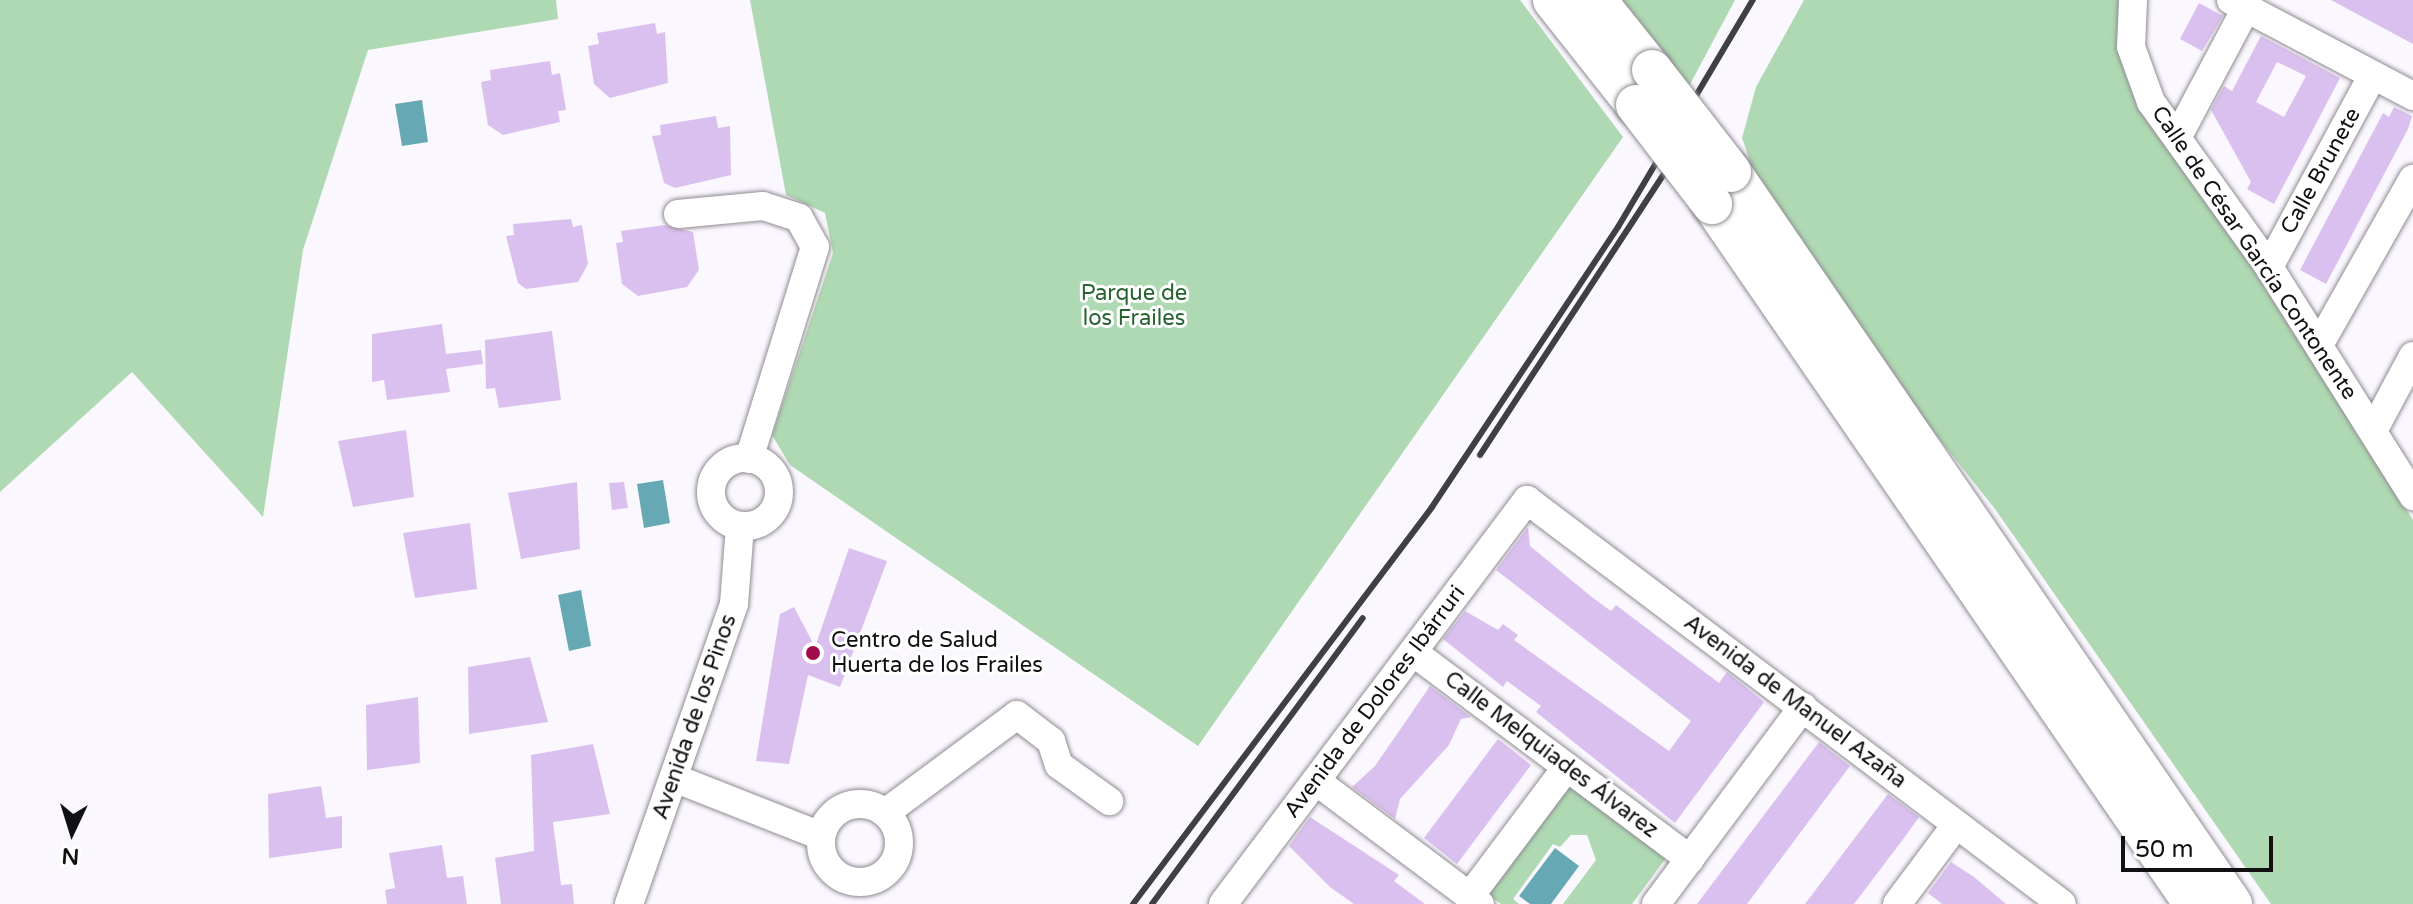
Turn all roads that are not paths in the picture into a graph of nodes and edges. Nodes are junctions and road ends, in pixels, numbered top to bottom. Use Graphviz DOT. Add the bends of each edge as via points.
graph roads {
  1 [pos="1553,0"];
  2 [pos="1596,0"];
  3 [pos="2133,0"];
  4 [pos="2238,4"];
  5 [pos="2373,75"];
  6 [pos="1644,88"];
  7 [pos="2413,96"];
  8 [pos="2177,138"];
  9 [pos="2413,179"];
  10 [pos="1722,188"];
  11 [pos="678,214"];
  12 [pos="2269,267"];
  13 [pos="2319,345"];
  14 [pos="2413,356"];
  15 [pos="2373,431"];
  16 [pos="749,459"];
  17 [pos="2413,496"];
  18 [pos="1527,500"];
  19 [pos="740,526"];
  20 [pos="1413,652"];
  21 [pos="1803,707"];
  22 [pos="1567,767"];
  23 [pos="674,778"];
  24 [pos="1316,781"];
  25 [pos="1109,801"];
  26 [pos="885,813"];
  27 [pos="1956,825"];
  28 [pos="821,836"];
  29 [pos="1690,859"];
  30 [pos="1475,900"];
  31 [pos="629,904"];
  32 [pos="1223,904"];
  33 [pos="1656,904"];
  34 [pos="1897,904"];
  35 [pos="2062,904"];
  36 [pos="2194,904"];
  37 [pos="2232,904"];
  1 -- 6 [label="highway"];
  2 -- 6 [label="highway"];
  3 -- 8 [label="street, Calle de César García Contonente" via="2131,47 2151,102"];
  4 -- 5 [label="street"];
  4 -- 8 [label="street"];
  5 -- 7 [label="street"];
  5 -- 12 [label="street, Calle Brunete"];
  6 -- 10 [label="highway, bridge"];
  8 -- 12 [label="street, Calle de César García Contonente"];
  9 -- 13 [label="street"];
  10 -- 36 [label="highway"];
  10 -- 37 [label="highway"];
  11 -- 16 [label="street" via="763,206 799,218 815,247"];
  12 -- 13 [label="street, Calle de César García Contonente"];
  13 -- 15 [label="street, Calle de César García Contonente"];
  14 -- 15 [label="street"];
  15 -- 17 [label="street, Calle de César García Contonente"];
  16 -- 19 [label="street" via="725,464 712,483 714,506"];
  16 -- 19 [label="street" via="776,479 777,503 763,521"];
  18 -- 20 [label="street, Avenida de Dolores Ibárruri"];
  18 -- 21 [label="street, Avenida de Manuel Azaña"];
  19 -- 23 [label="street, Avenida de los Pinos" via="734,604"];
  20 -- 22 [label="street, Calle Melquiades Álvarez"];
  20 -- 24 [label="street, Avenida de Dolores Ibárruri"];
  21 -- 27 [label="street, Avenida de Manuel Azaña"];
  21 -- 29 [label="street"];
  22 -- 29 [label="street, Calle Melquiades Álvarez"];
  22 -- 30 [label="street"];
  23 -- 28 [label="street"];
  23 -- 31 [label="street, Avenida de los Pinos"];
  24 -- 30 [label="street"];
  24 -- 32 [label="street, Avenida de Dolores Ibárruri"];
  25 -- 26 [label="street" via="1059,765 1051,741 1017,715"];
  26 -- 28 [label="street" via="845,806"];
  26 -- 28 [label="street" via="895,825 898,855 877,879 836,875"];
  27 -- 34 [label="street"];
  27 -- 35 [label="street, Avenida de Manuel Azaña"];
  29 -- 33 [label="street"];
}
